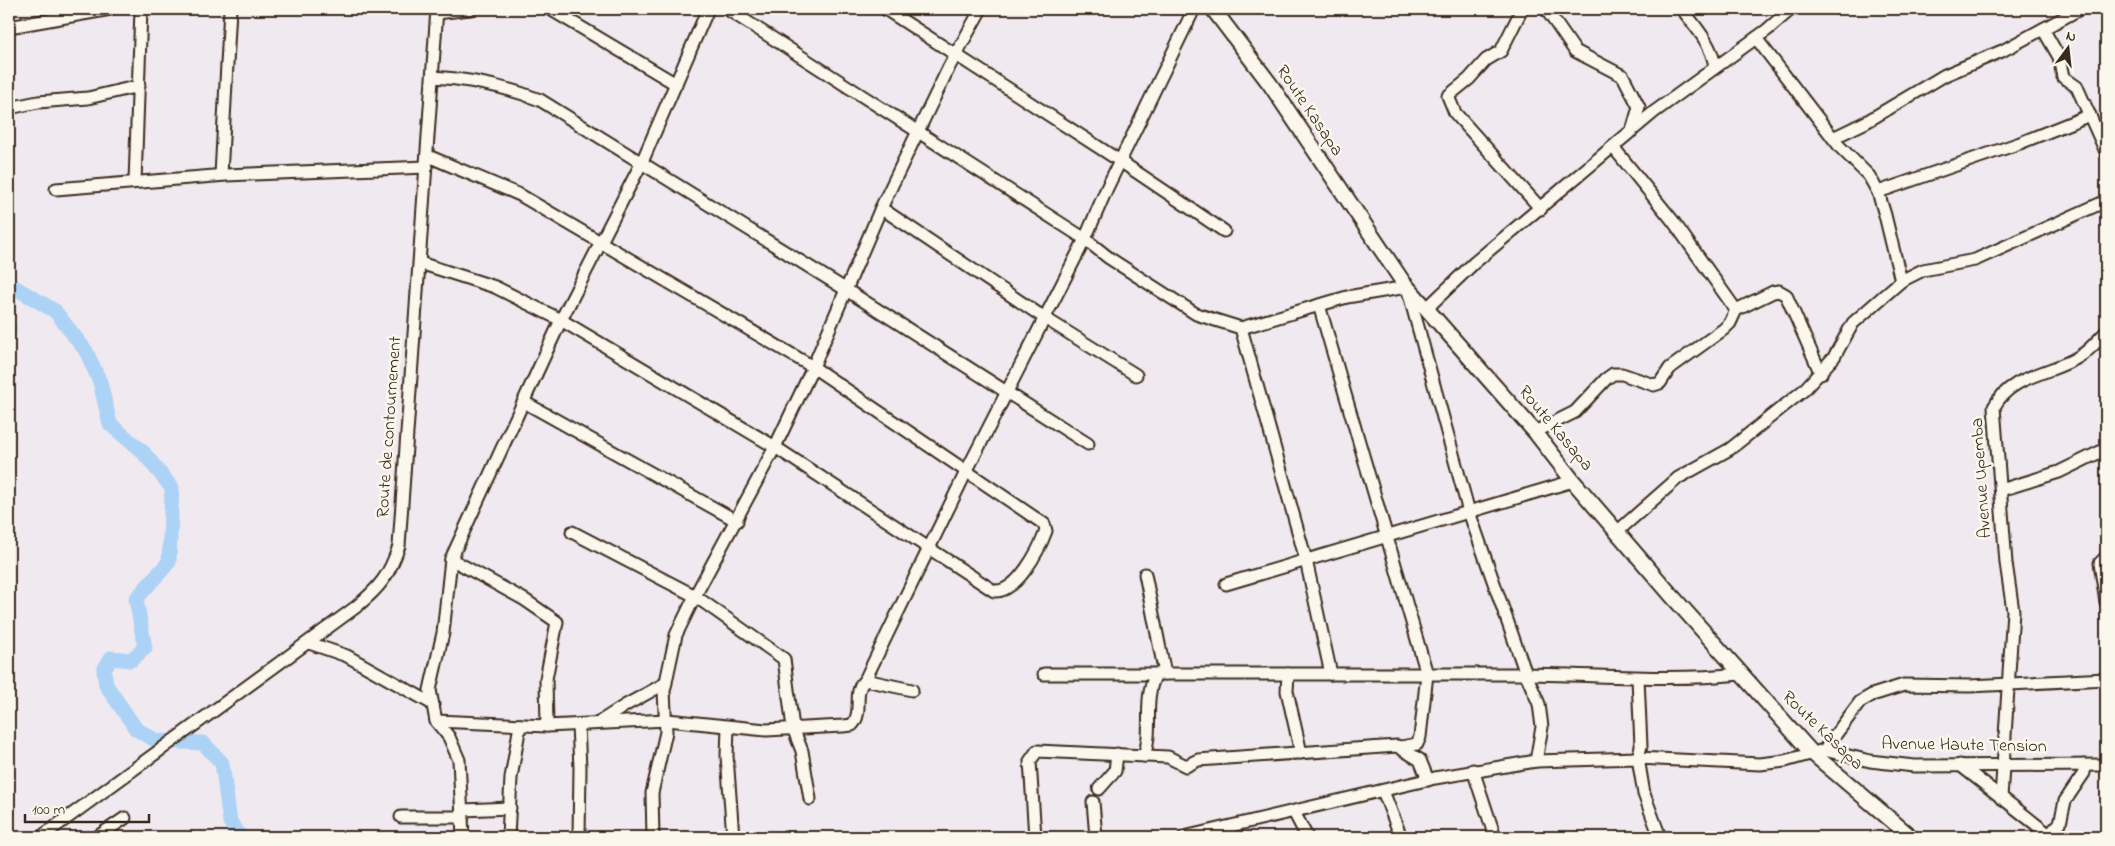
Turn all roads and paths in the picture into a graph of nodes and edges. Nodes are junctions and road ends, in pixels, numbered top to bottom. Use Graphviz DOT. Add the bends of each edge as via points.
graph roads {
  1 [pos="111,9"];
  2 [pos="141,9"];
  3 [pos="230,9"];
  4 [pos="470,9"];
  5 [pos="550,9"];
  6 [pos="708,9"];
  7 [pos="727,9"];
  8 [pos="885,9"];
  9 [pos="981,9"];
  10 [pos="1193,9"];
  11 [pos="1522,9"];
  12 [pos="1546,9"];
  13 [pos="1682,9"];
  14 [pos="1791,9"];
  15 [pos="2080,9"];
  16 [pos="437,11"];
  17 [pos="1219,11"];
  18 [pos="63,13"];
  19 [pos="9,27"];
  20 [pos="2043,30"];
  21 [pos="1756,38"];
  22 [pos="956,54"];
  23 [pos="1715,67"];
  24 [pos="433,77"];
  25 [pos="676,84"];
  26 [pos="138,86"];
  27 [pos="9,108"];
  28 [pos="2090,114"];
  29 [pos="918,133"];
  30 [pos="1631,133"];
  31 [pos="1833,138"];
  32 [pos="1614,147"];
  33 [pos="2106,152"];
  34 [pos="427,161"];
  35 [pos="1120,161"];
  36 [pos="642,162"];
  37 [pos="221,175"];
  38 [pos="136,182"];
  39 [pos="56,189"];
  40 [pos="1878,192"];
  41 [pos="2106,201"];
  42 [pos="881,208"];
  43 [pos="1540,209"];
  44 [pos="1224,231"];
  45 [pos="1085,239"];
  46 [pos="602,242"];
  47 [pos="420,263"];
  48 [pos="1901,281"];
  49 [pos="1407,287"];
  50 [pos="845,289"];
  51 [pos="1319,305"];
  52 [pos="1426,309"];
  53 [pos="1736,310"];
  54 [pos="1043,317"];
  55 [pos="561,320"];
  56 [pos="1241,328"];
  57 [pos="2106,332"];
  58 [pos="813,367"];
  59 [pos="1821,374"];
  60 [pos="1136,375"];
  61 [pos="1007,393"];
  62 [pos="524,402"];
  63 [pos="1535,432"];
  64 [pos="1088,444"];
  65 [pos="775,447"];
  66 [pos="2106,449"];
  67 [pos="966,472"];
  68 [pos="1573,481"];
  69 [pos="2001,490"];
  70 [pos="1469,512"];
  71 [pos="736,521"];
  72 [pos="1618,531"];
  73 [pos="572,532"];
  74 [pos="1388,536"];
  75 [pos="930,548"];
  76 [pos="2106,558"];
  77 [pos="451,559"];
  78 [pos="1306,560"];
  79 [pos="1145,574"];
  80 [pos="1226,584"];
  81 [pos="695,596"];
  82 [pos="2106,602"];
  83 [pos="308,643"];
  84 [pos="1044,674"];
  85 [pos="1161,674"];
  86 [pos="1288,674"];
  87 [pos="1331,674"];
  88 [pos="1427,674"];
  89 [pos="1526,674"];
  90 [pos="1740,674"];
  91 [pos="1638,678"];
  92 [pos="2106,679"];
  93 [pos="866,680"];
  94 [pos="666,683"];
  95 [pos="2008,683"];
  96 [pos="912,690"];
  97 [pos="431,703"];
  98 [pos="667,720"];
  99 [pos="436,721"];
  100 [pos="600,722"];
  101 [pos="520,725"];
  102 [pos="578,725"];
  103 [pos="547,726"];
  104 [pos="728,727"];
  105 [pos="793,728"];
  106 [pos="1401,747"];
  107 [pos="1817,751"];
  108 [pos="1301,753"];
  109 [pos="1116,754"];
  110 [pos="1144,756"];
  111 [pos="1638,758"];
  112 [pos="1536,761"];
  113 [pos="1960,765"];
  114 [pos="2084,765"];
  115 [pos="2106,765"];
  116 [pos="2004,766"];
  117 [pos="1473,770"];
  118 [pos="1428,780"];
  119 [pos="1100,789"];
  120 [pos="1383,791"];
  121 [pos="2001,798"];
  122 [pos="810,799"];
  123 [pos="1093,802"];
  124 [pos="510,808"];
  125 [pos="1294,812"];
  126 [pos="463,814"];
  127 [pos="401,817"];
  128 [pos="125,818"];
  129 [pos="1207,835"];
  130 [pos="2050,836"];
  131 [pos="41,837"];
  132 [pos="97,837"];
  133 [pos="464,837"];
  134 [pos="508,837"];
  135 [pos="579,837"];
  136 [pos="653,837"];
  137 [pos="733,837"];
  138 [pos="1035,837"];
  139 [pos="1096,837"];
  140 [pos="1184,837"];
  141 [pos="1306,837"];
  142 [pos="1401,837"];
  143 [pos="1495,837"];
  144 [pos="1660,837"];
  145 [pos="1911,837"];
  1 -- 18 [label="street"];
  2 -- 26 [label="street"];
  3 -- 37 [label="street"];
  4 -- 16 [label="street"];
  5 -- 25 [label="street"];
  6 -- 25 [label="street"];
  7 -- 29 [label="street"];
  8 -- 22 [label="street"];
  9 -- 22 [label="street"];
  10 -- 35 [label="street"];
  11 -- 43 [label="street" via="1501,51 1486,60 1448,96 1455,113"];
  12 -- 30 [label="street" via="1575,51 1626,81 1639,107"];
  13 -- 23 [label="street" via="1705,40 1714,56"];
  14 -- 21 [label="street"];
  15 -- 20 [label="street"];
  16 -- 24 [label="street, Route de contournement"];
  17 -- 49 [label="main road, Route Kasapa"];
  18 -- 19 [label="street"];
  20 -- 28 [label="street" via="2059,57 2063,77 2077,87"];
  20 -- 31 [label="street" via="1944,75"];
  21 -- 23 [label="street"];
  21 -- 31 [label="street"];
  22 -- 29 [label="street"];
  22 -- 35 [label="street"];
  23 -- 30 [label="street"];
  24 -- 34 [label="street, Route de contournement"];
  24 -- 36 [label="street" via="459,78 513,90 540,100"];
  25 -- 36 [label="street"];
  26 -- 27 [label="street" via="88,98"];
  26 -- 38 [label="street"];
  28 -- 33 [label="street"];
  28 -- 40 [label="street" via="2020,143"];
  29 -- 42 [label="street"];
  29 -- 45 [label="street"];
  30 -- 32 [label="street"];
  31 -- 40 [label="street" via="1869,176"];
  32 -- 43 [label="street"];
  32 -- 53 [label="street" via="1673,220"];
  34 -- 37 [label="street"];
  34 -- 46 [label="street" via="520,195"];
  34 -- 47 [label="street, Route de contournement"];
  35 -- 44 [label="street"];
  35 -- 45 [label="street"];
  36 -- 46 [label="street"];
  36 -- 50 [label="street"];
  37 -- 38 [label="street"];
  38 -- 39 [label="street"];
  40 -- 48 [label="street"];
  41 -- 48 [label="street" via="1975,260 1923,270"];
  42 -- 50 [label="street"];
  42 -- 54 [label="street"];
  43 -- 52 [label="street" via="1474,263"];
  45 -- 54 [label="street"];
  45 -- 56 [label="street" via="1196,314"];
  46 -- 55 [label="street"];
  46 -- 58 [label="street"];
  47 -- 55 [label="street" via="495,287"];
  47 -- 83 [label="street, Route de contournement" via="399,546 391,571 378,589"];
  48 -- 59 [label="street" via="1853,323"];
  49 -- 51 [label="street"];
  49 -- 52 [label="main road, Route Kasapa"];
  49 -- 70 [label="street"];
  50 -- 58 [label="street"];
  50 -- 61 [label="street"];
  51 -- 56 [label="street"];
  51 -- 74 [label="street"];
  52 -- 63 [label="main road, Route Kasapa"];
  53 -- 59 [label="street" via="1773,292 1786,295"];
  53 -- 63 [label="street" via="1730,323 1670,368 1660,383 1654,386 1622,374 1613,374 1575,412"];
  54 -- 60 [label="street"];
  54 -- 61 [label="street"];
  55 -- 62 [label="street"];
  55 -- 65 [label="street"];
  56 -- 78 [label="street"];
  57 -- 69 [label="street, Avenue Upemba" via="2079,357 2034,375 1999,398 1994,407 1994,418"];
  58 -- 65 [label="street"];
  58 -- 67 [label="street"];
  59 -- 72 [label="street" via="1730,449 1678,478"];
  61 -- 64 [label="street"];
  61 -- 67 [label="street"];
  62 -- 71 [label="street"];
  62 -- 77 [label="street"];
  63 -- 68 [label="main road, Route Kasapa"];
  65 -- 71 [label="street"];
  65 -- 75 [label="street"];
  66 -- 69 [label="street" via="2059,472"];
  67 -- 75 [label="street"];
  67 -- 75 [label="street" via="1044,524 1046,532 1041,545 1019,578 1000,591"];
  68 -- 70 [label="street"];
  68 -- 72 [label="main road, Route Kasapa"];
  69 -- 95 [label="street, Avenue Upemba" via="2013,611"];
  70 -- 74 [label="street"];
  70 -- 89 [label="street"];
  71 -- 81 [label="street"];
  72 -- 90 [label="main road, Route Kasapa"];
  73 -- 81 [label="street"];
  74 -- 78 [label="street"];
  74 -- 88 [label="street"];
  75 -- 93 [label="street"];
  76 -- 82 [label="street" via="2100,563"];
  77 -- 97 [label="street" via="443,632 430,690"];
  77 -- 103 [label="street" via="525,600 557,622 546,678"];
  78 -- 80 [label="street"];
  78 -- 87 [label="street"];
  79 -- 85 [label="street"];
  81 -- 94 [label="street" via="676,635"];
  81 -- 105 [label="street" via="784,659"];
  83 -- 97 [label="street" via="347,656"];
  83 -- 131 [label="street, Route de contournement"];
  84 -- 85 [label="street"];
  85 -- 86 [label="street"];
  85 -- 110 [label="street" via="1148,692 1149,735"];
  86 -- 87 [label="street"];
  86 -- 108 [label="street" via="1287,691"];
  87 -- 88 [label="street"];
  88 -- 89 [label="street"];
  88 -- 106 [label="street" via="1420,737 1417,744"];
  89 -- 91 [label="street"];
  89 -- 112 [label="street" via="1542,715"];
  90 -- 91 [label="street" via="1704,678"];
  90 -- 107 [label="main road, Route Kasapa"];
  91 -- 111 [label="street" via="1641,746"];
  92 -- 95 [label="street"];
  93 -- 96 [label="street"];
  93 -- 105 [label="street" via="860,688 858,718 852,725"];
  94 -- 98 [label="street"];
  94 -- 100 [label="street"];
  95 -- 107 [label="street" via="1904,685 1872,695 1860,702"];
  95 -- 116 [label="street, Avenue Upemba"];
  97 -- 99 [label="street"];
  98 -- 100 [label="street"];
  98 -- 104 [label="street"];
  98 -- 136 [label="street" via="662,758 652,793"];
  99 -- 101 [label="street"];
  99 -- 126 [label="street" via="456,750"];
  100 -- 102 [label="street"];
  101 -- 103 [label="street"];
  101 -- 124 [label="street" via="511,778"];
  102 -- 103 [label="street"];
  102 -- 135 [label="street"];
  104 -- 105 [label="street"];
  104 -- 137 [label="street"];
  105 -- 122 [label="street" via="800,745"];
  106 -- 108 [label="street"];
  106 -- 118 [label="street" via="1423,763"];
  107 -- 111 [label="street" via="1785,762 1760,764"];
  107 -- 113 [label="street, Avenue Haute Tension" via="1884,764"];
  107 -- 145 [label="main road, Route Kasapa"];
  108 -- 110 [label="street" via="1198,760 1186,766 1170,758"];
  109 -- 110 [label="street"];
  109 -- 119 [label="street" via="1115,771"];
  109 -- 138 [label="street" via="1036,751 1033,754 1030,778"];
  111 -- 112 [label="street"];
  111 -- 144 [label="street" via="1644,794"];
  112 -- 117 [label="street"];
  113 -- 116 [label="street, Avenue Haute Tension"];
  113 -- 121 [label="street"];
  114 -- 115 [label="street, Avenue Haute Tension"];
  114 -- 116 [label="street, Avenue Haute Tension"];
  114 -- 130 [label="street" via="2081,781 2065,801 2060,823"];
  116 -- 121 [label="street, Avenue Upemba"];
  117 -- 118 [label="street"];
  117 -- 143 [label="street"];
  118 -- 120 [label="street"];
  120 -- 125 [label="street"];
  120 -- 142 [label="street"];
  121 -- 130 [label="street"];
  123 -- 139 [label="street"];
  124 -- 126 [label="street"];
  124 -- 134 [label="street"];
  125 -- 129 [label="street"];
  125 -- 141 [label="street"];
  126 -- 127 [label="street"];
  126 -- 133 [label="street"];
  128 -- 132 [label="street"];
  129 -- 140 [label="street"];
}
